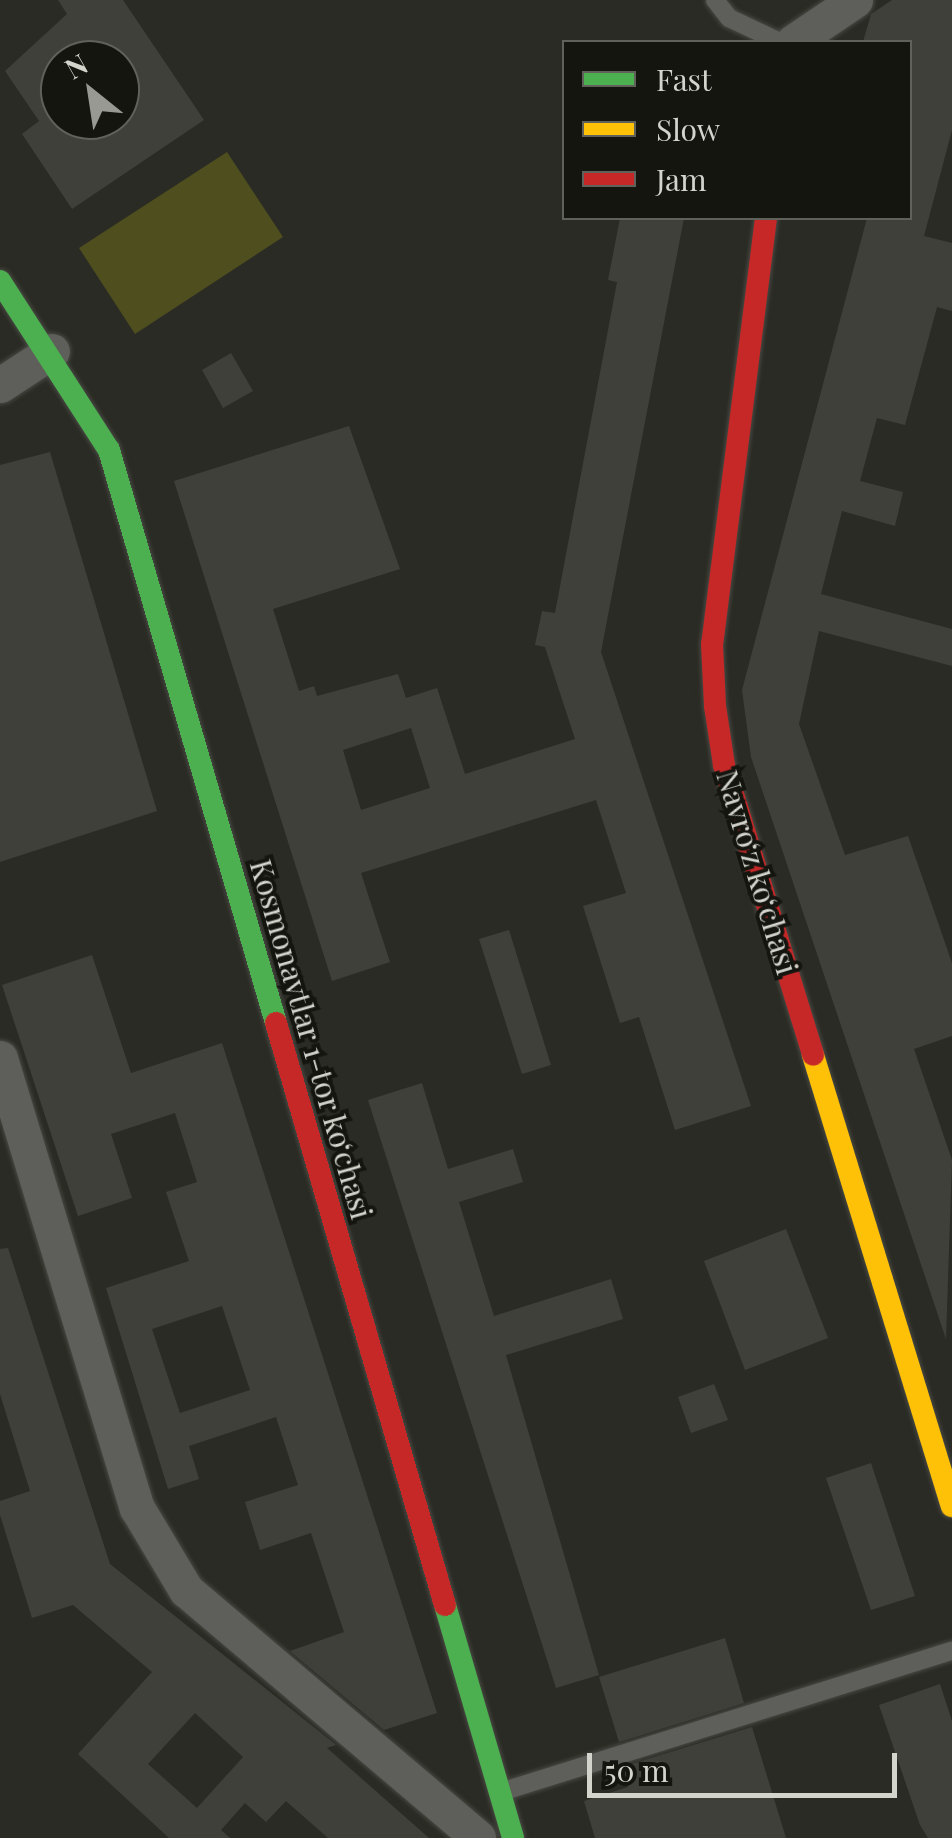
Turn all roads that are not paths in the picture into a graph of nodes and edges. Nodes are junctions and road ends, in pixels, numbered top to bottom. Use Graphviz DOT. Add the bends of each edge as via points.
graph roads {
  1 [pos="716,0"];
  2 [pos="854,0"];
  3 [pos="776,40"];
  4 [pos="796,40"];
  5 [pos="766,220"];
  6 [pos="0,280"];
  7 [pos="52,350"];
  8 [pos="0,385"];
  9 [pos="0,1058"];
  10 [pos="952,1506"];
  11 [pos="952,1651"];
  12 [pos="500,1792"];
  13 [pos="478,1838"];
  14 [pos="513,1838"];
  1 -- 3 [label="lane" via="729,18"];
  2 -- 4 [label="street"];
  5 -- 10 [label="street, Navroʻz koʻchasi" via="712,644 718,726"];
  6 -- 7 [label="street, Kosmonavtlar 1-tor koʻchasi"];
  7 -- 8 [label="street"];
  7 -- 12 [label="street, Kosmonavtlar 1-tor koʻchasi" via="109,450"];
  9 -- 13 [label="street" via="136,1508 186,1590"];
  11 -- 12 [label="lane"];
  12 -- 14 [label="street, Kosmonavtlar 1-tor koʻchasi"];
}
